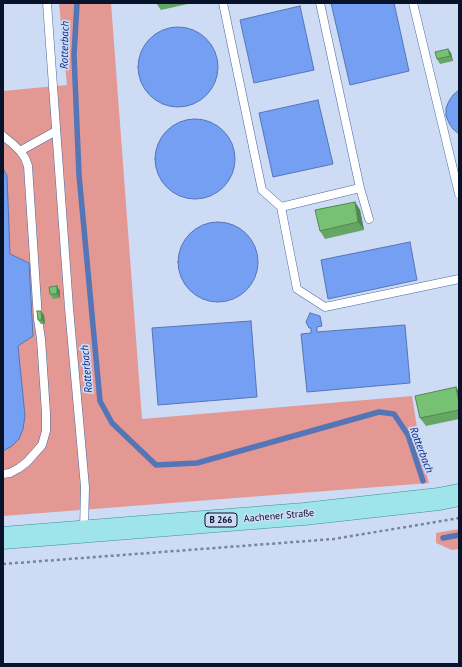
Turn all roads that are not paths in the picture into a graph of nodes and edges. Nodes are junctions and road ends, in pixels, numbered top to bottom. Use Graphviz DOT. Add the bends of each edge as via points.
graph roads {
  1 [pos="46,3"];
  2 [pos="223,3"];
  3 [pos="320,3"];
  4 [pos="412,3"];
  5 [pos="56,131"];
  6 [pos="3,136"];
  7 [pos="20,151"];
  8 [pos="360,188"];
  9 [pos="459,194"];
  10 [pos="281,207"];
  11 [pos="369,219"];
  12 [pos="459,279"];
  13 [pos="3,474"];
  14 [pos="459,496"];
  15 [pos="84,531"];
  16 [pos="3,538"];
  1 -- 5 [label="lane"];
  2 -- 10 [label="lane" via="262,190"];
  3 -- 8 [label="lane"];
  4 -- 9 [label="lane"];
  5 -- 7 [label="lane"];
  5 -- 15 [label="lane" via="86,487"];
  6 -- 7 [label="lane"];
  7 -- 13 [label="lane" via="28,166 46,431 42,445 28,462 10,473"];
  8 -- 10 [label="lane"];
  8 -- 11 [label="lane"];
  10 -- 12 [label="lane" via="297,289 325,307"];
  14 -- 15 [label="main road, Aachener Straße / B 266" via="304,514"];
  15 -- 16 [label="main road, Aachener Straße / B 266"];
}
